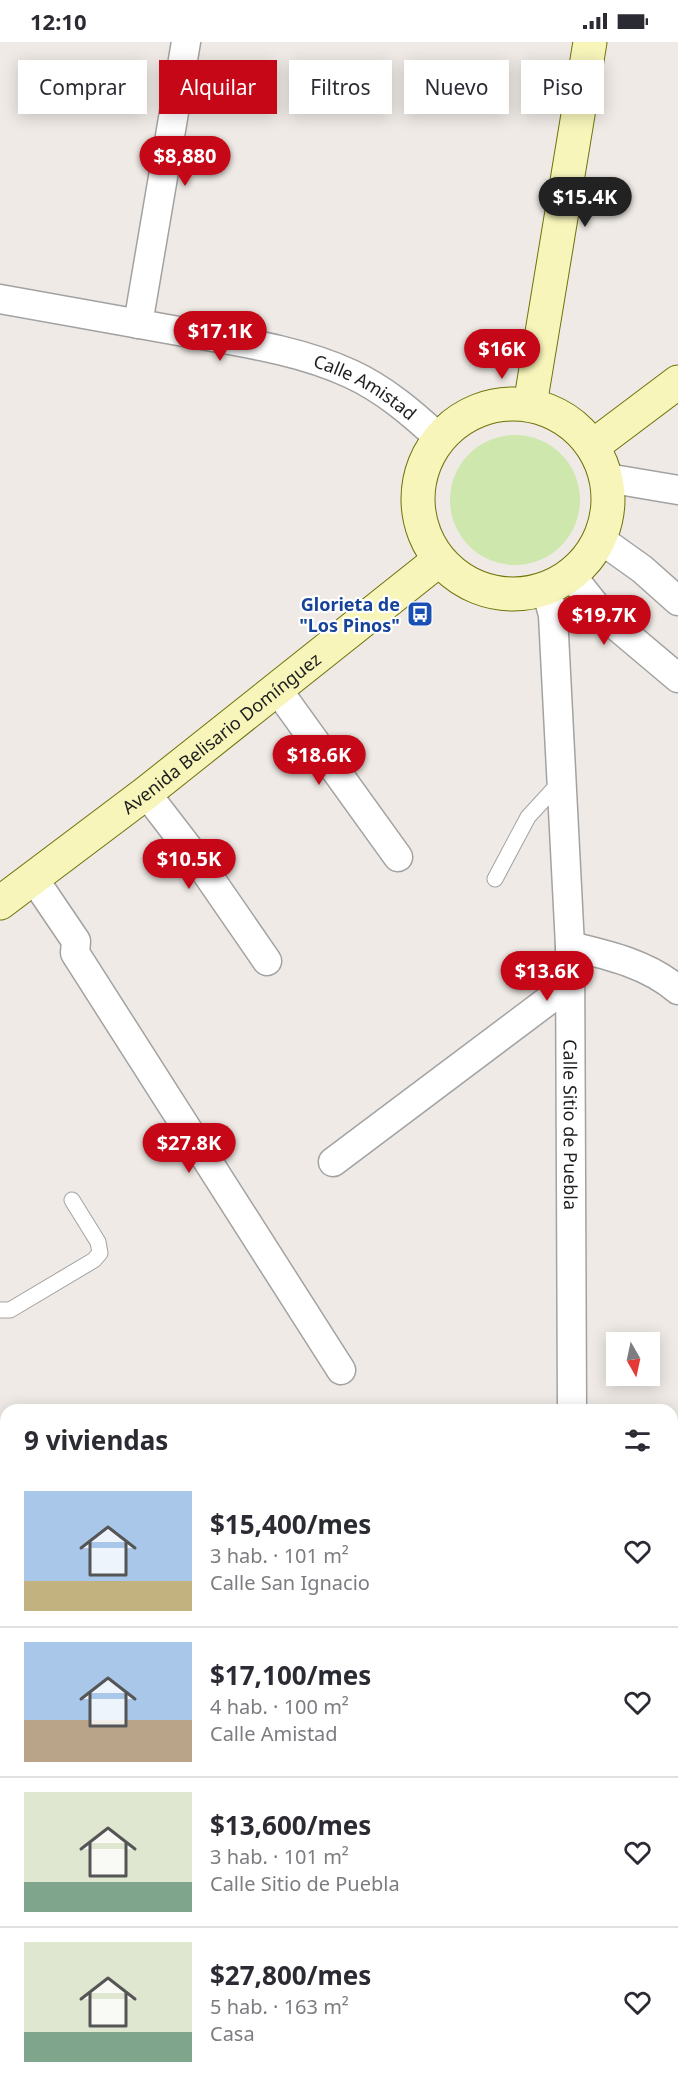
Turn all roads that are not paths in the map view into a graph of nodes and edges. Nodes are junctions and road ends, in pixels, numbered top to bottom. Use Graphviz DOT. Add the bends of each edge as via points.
graph roads {
  1 [pos="186,42"];
  2 [pos="590,42"];
  3 [pos="0,299"];
  4 [pos="138,324"];
  5 [pos="678,382"];
  6 [pos="530,405"];
  7 [pos="439,438"];
  8 [pos="593,446"];
  9 [pos="607,478"];
  10 [pos="678,490"];
  11 [pos="600,539"];
  12 [pos="439,560"];
  13 [pos="559,582"];
  14 [pos="678,601"];
  15 [pos="678,678"];
  16 [pos="277,689"];
  17 [pos="561,781"];
  18 [pos="146,793"];
  19 [pos="398,857"];
  20 [pos="495,879"];
  21 [pos="16,891"];
  22 [pos="570,946"];
  23 [pos="267,962"];
  24 [pos="570,984"];
  25 [pos="678,990"];
  26 [pos="333,1162"];
  27 [pos="72,1200"];
  28 [pos="0,1310"];
  29 [pos="341,1370"];
  30 [pos="572,1404"];
  1 -- 4 [label="street"];
  2 -- 6 [label="main road"];
  3 -- 4 [label="street, Calle Amistad"];
  4 -- 7 [label="street, Calle Amistad" via="277,350 352,374 411,412"];
  5 -- 8 [label="main road"];
  6 -- 7 [label="main road" via="496,405 465,417"];
  6 -- 8 [label="main road" via="554,413 576,427"];
  7 -- 12 [label="main road" via="423,465 417,495 421,526"];
  8 -- 9 [label="main road"];
  9 -- 10 [label="street"];
  9 -- 11 [label="main road" via="609,499"];
  11 -- 13 [label="main road" via="588,558"];
  11 -- 14 [label="street"];
  12 -- 13 [label="main road" via="472,586 496,593 522,595"];
  12 -- 16 [label="main road, Avenida Belisario Domínguez"];
  13 -- 15 [label="street"];
  13 -- 17 [label="street, Calle Sitio de Puebla" via="553,615"];
  16 -- 18 [label="main road, Avenida Belisario Domínguez"];
  16 -- 19 [label="street"];
  17 -- 20 [label="lane" via="528,818"];
  17 -- 22 [label="street, Calle Sitio de Puebla"];
  18 -- 21 [label="main road, Avenida Belisario Domínguez"];
  18 -- 23 [label="street"];
  21 -- 29 [label="street" via="76,941 75,953"];
  22 -- 24 [label="street, Calle Sitio de Puebla"];
  22 -- 25 [label="street" via="621,958"];
  24 -- 26 [label="street"];
  24 -- 30 [label="street, Calle Sitio de Puebla"];
  27 -- 28 [label="lane" via="98,1242 100,1253 10,1310"];
}
